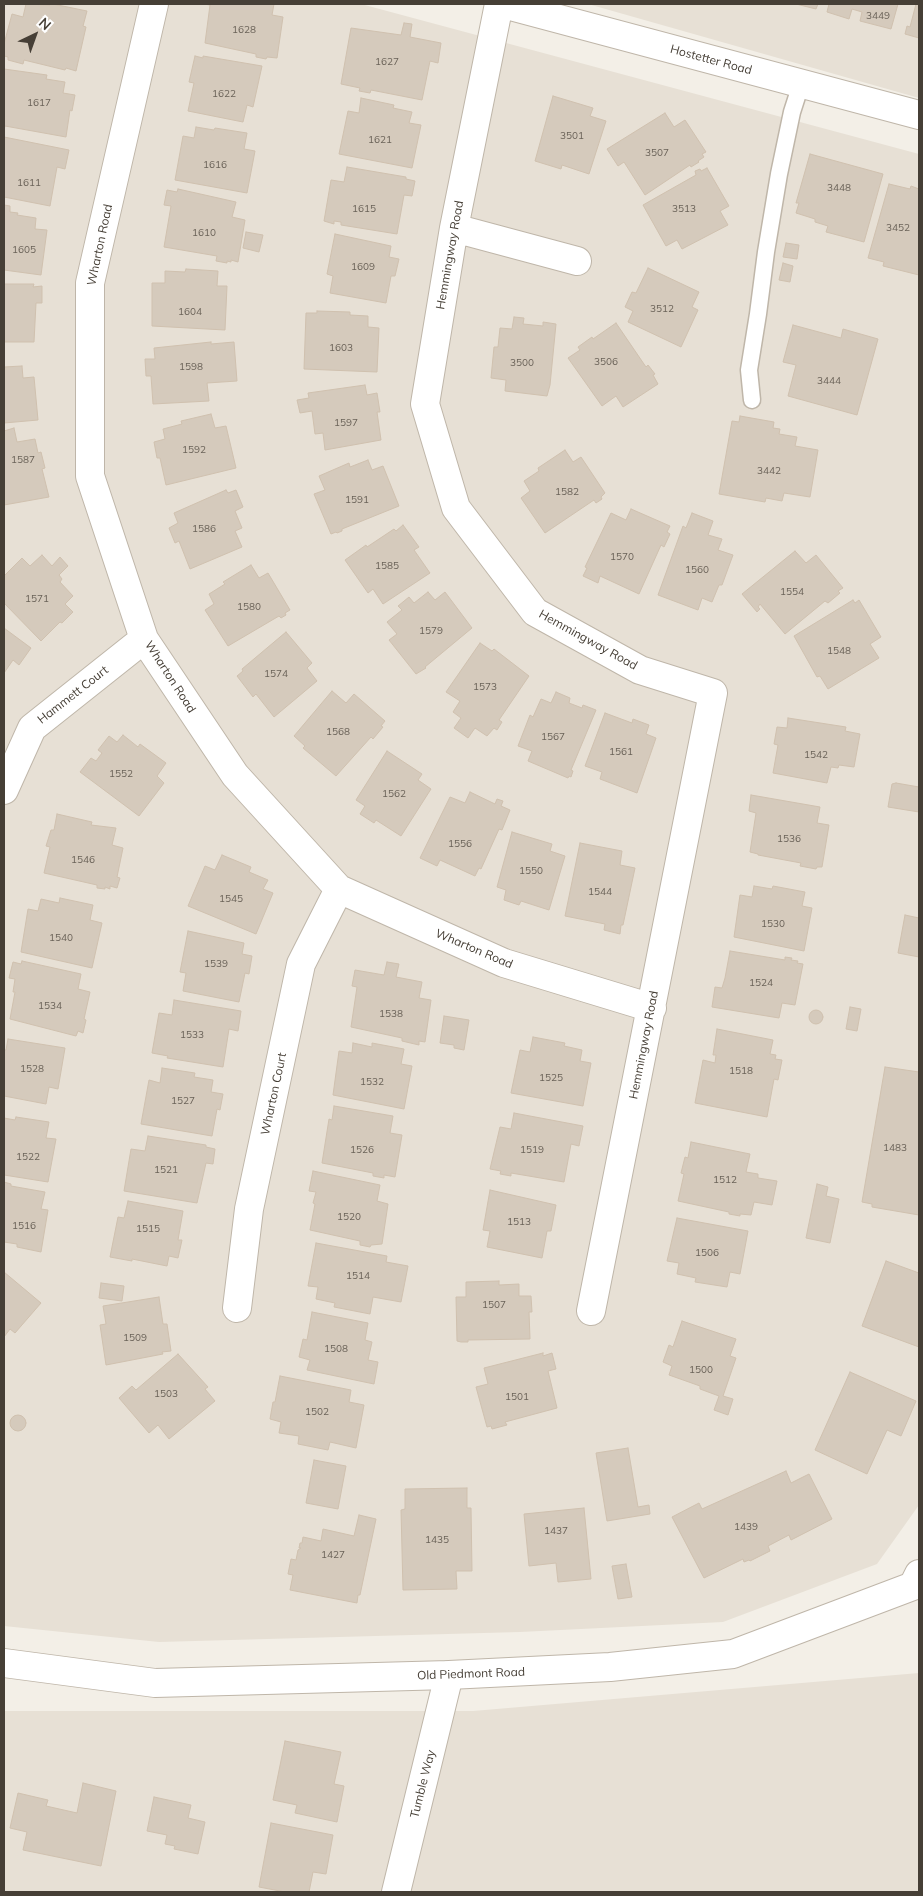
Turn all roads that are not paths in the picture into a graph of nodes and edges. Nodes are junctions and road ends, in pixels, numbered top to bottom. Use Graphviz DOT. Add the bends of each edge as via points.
graph roads {
  1 [pos="154,4"];
  2 [pos="499,4"];
  3 [pos="503,4"];
  4 [pos="801,84"];
  5 [pos="919,115"];
  6 [pos="454,228"];
  7 [pos="577,261"];
  8 [pos="752,400"];
  9 [pos="144,638"];
  10 [pos="4,790"];
  11 [pos="339,888"];
  12 [pos="652,1008"];
  13 [pos="237,1308"];
  14 [pos="591,1311"];
  15 [pos="917,1584"];
  16 [pos="4,1663"];
  17 [pos="450,1675"];
  18 [pos="396,1892"];
  1 -- 9 [label="street, Wharton Road" via="90,283 90,476"];
  2 -- 6 [label="street, Hemmingway Road"];
  3 -- 4 [label="street, Hostetter Road"];
  4 -- 5 [label="street, Hostetter Road"];
  4 -- 8 [label="lane" via="779,174 766,252 748,370"];
  6 -- 7 [label="street"];
  6 -- 12 [label="street, Hemmingway Road" via="425,404 456,508 535,612 640,670 713,693"];
  9 -- 10 [label="street, Hammett Court" via="32,728"];
  9 -- 11 [label="street, Wharton Road" via="235,775"];
  11 -- 12 [label="street, Wharton Road" via="504,963"];
  11 -- 13 [label="street, Wharton Court" via="301,964 249,1208"];
  12 -- 14 [label="street, Hemmingway Road"];
  15 -- 17 [label="street, Old Piedmont Road" via="733,1654 610,1667"];
  16 -- 17 [label="street, Old Piedmont Road" via="155,1683"];
  17 -- 18 [label="street, Tumble Way"];
}
